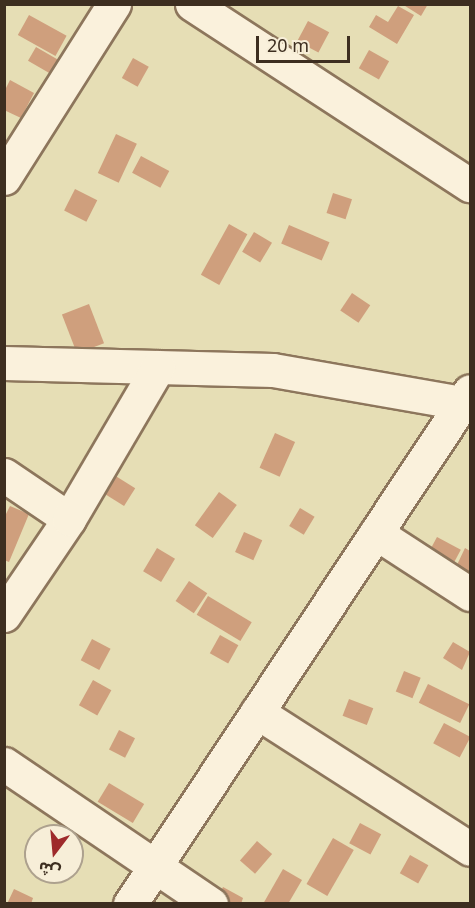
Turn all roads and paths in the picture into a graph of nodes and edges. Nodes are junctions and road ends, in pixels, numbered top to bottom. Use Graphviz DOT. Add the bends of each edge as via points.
graph roads {
  1 [pos="114,4"];
  2 [pos="192,4"];
  3 [pos="4,178"];
  4 [pos="471,185"];
  5 [pos="4,363"];
  6 [pos="158,367"];
  7 [pos="467,397"];
  8 [pos="4,475"];
  9 [pos="69,519"];
  10 [pos="376,533"];
  11 [pos="471,594"];
  12 [pos="4,615"];
  13 [pos="257,712"];
  14 [pos="4,764"];
  15 [pos="471,849"];
  16 [pos="155,866"];
  17 [pos="130,903"];
  18 [pos="211,903"];
  1 -- 3 [label="street"];
  2 -- 4 [label="street"];
  5 -- 6 [label="street"];
  6 -- 7 [label="street" via="273,370"];
  6 -- 9 [label="street"];
  7 -- 10 [label="street"];
  8 -- 9 [label="street"];
  9 -- 12 [label="street"];
  10 -- 11 [label="street"];
  10 -- 13 [label="street"];
  13 -- 15 [label="street"];
  13 -- 16 [label="street"];
  14 -- 16 [label="street"];
  16 -- 17 [label="street"];
  16 -- 18 [label="street"];
}
